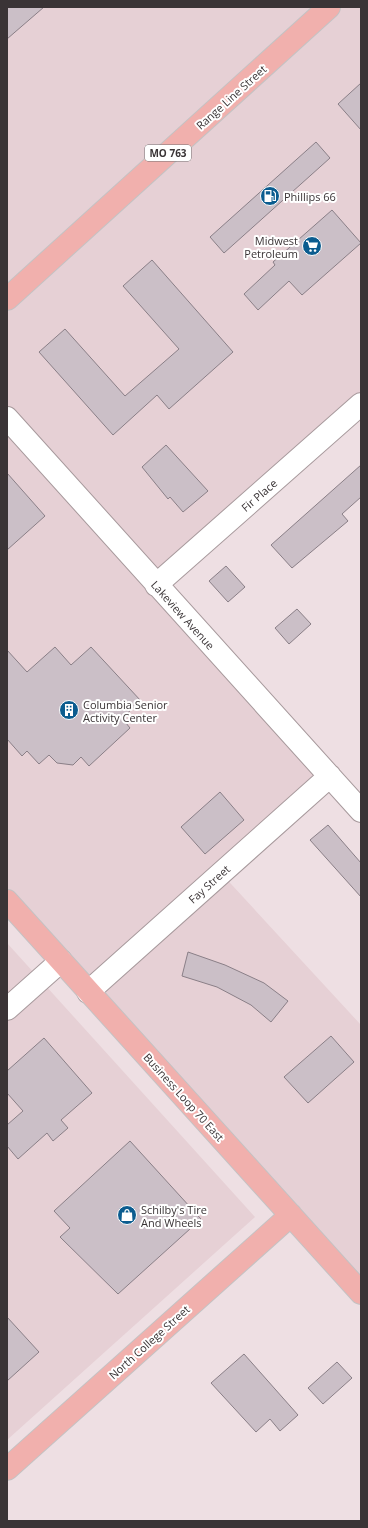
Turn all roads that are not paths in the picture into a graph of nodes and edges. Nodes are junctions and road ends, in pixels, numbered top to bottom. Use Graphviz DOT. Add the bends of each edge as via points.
graph roads {
  1 [pos="329,7"];
  2 [pos="7,300"];
  3 [pos="361,404"];
  4 [pos="7,418"];
  5 [pos="156,585"];
  6 [pos="330,776"];
  7 [pos="361,811"];
  8 [pos="7,901"];
  9 [pos="61,961"];
  10 [pos="88,992"];
  11 [pos="7,1009"];
  12 [pos="291,1215"];
  13 [pos="361,1293"];
  14 [pos="7,1469"];
  1 -- 2 [label="main road, Range Line Street / MO 763"];
  3 -- 5 [label="street, Fir Place"];
  4 -- 5 [label="street, Lakeview Avenue"];
  5 -- 6 [label="street, Lakeview Avenue"];
  6 -- 7 [label="street, Lakeview Avenue"];
  6 -- 10 [label="street, Fay Street"];
  8 -- 9 [label="main road, Business Loop 70 East"];
  9 -- 10 [label="main road, Business Loop 70 East"];
  9 -- 11 [label="street"];
  10 -- 12 [label="main road, Business Loop 70 East"];
  12 -- 13 [label="main road, Business Loop 70 East"];
  12 -- 14 [label="main road, North College Street"];
}
